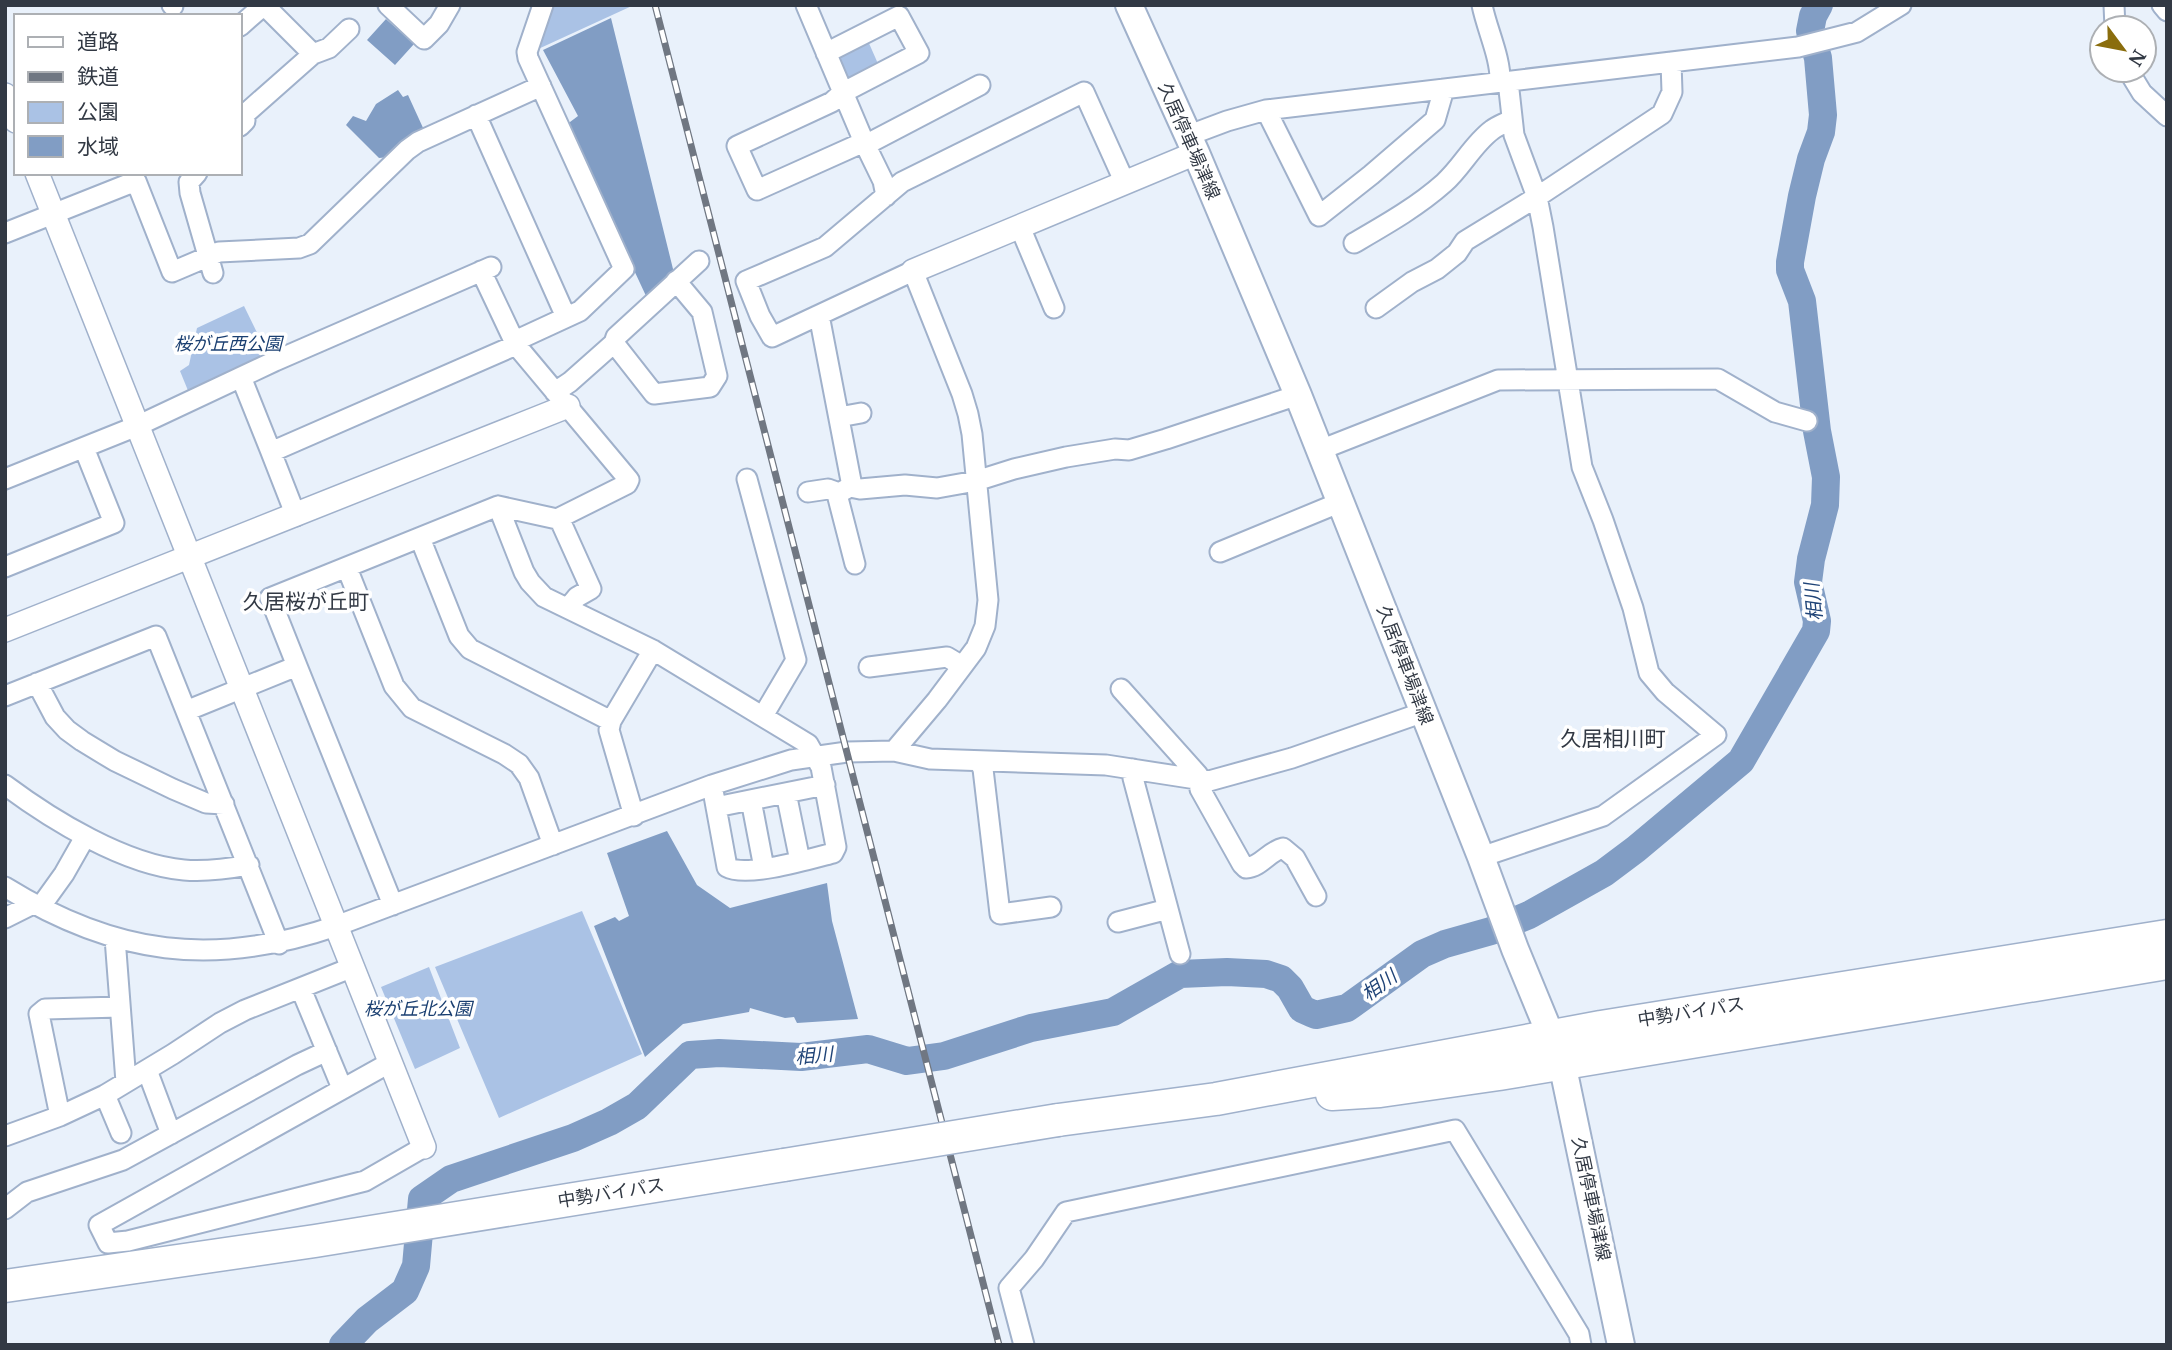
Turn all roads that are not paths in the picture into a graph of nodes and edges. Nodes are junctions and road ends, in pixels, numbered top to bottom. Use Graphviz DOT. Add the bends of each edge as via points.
graph roads {
  1 [pos="264,5"];
  2 [pos="388,5"];
  3 [pos="450,5"];
  4 [pos="543,5"];
  5 [pos="806,5"];
  6 [pos="1129,5"];
  7 [pos="1482,5"];
  8 [pos="1901,5"];
  9 [pos="2162,5"];
  10 [pos="2167,11"];
  11 [pos="242,24"];
  12 [pos="349,29"];
  13 [pos="826,53"];
  14 [pos="313,54"];
  15 [pos="1671,62"];
  16 [pos="1504,82"];
  17 [pos="2137,84"];
  18 [pos="980,85"];
  19 [pos="541,86"];
  20 [pos="1444,89"];
  21 [pos="842,93"];
  22 [pos="5,95"];
  23 [pos="1266,110"];
  24 [pos="476,115"];
  25 [pos="14,116"];
  26 [pos="242,116"];
  27 [pos="2167,116"];
  28 [pos="1511,120"];
  29 [pos="864,142"];
  30 [pos="1192,144"];
  31 [pos="38,175"];
  32 [pos="195,175"];
  33 [pos="1125,183"];
  34 [pos="886,196"];
  35 [pos="1537,197"];
  36 [pos="53,215"];
  37 [pos="1020,228"];
  38 [pos="5,233"];
  39 [pos="1353,243"];
  40 [pos="699,261"];
  41 [pos="210,265"];
  42 [pos="913,271"];
  43 [pos="676,281"];
  44 [pos="1054,308"];
  45 [pos="1376,308"];
  46 [pos="819,315"];
  47 [pos="566,317"];
  48 [pos="515,343"];
  49 [pos="614,344"];
  50 [pos="241,377"];
  51 [pos="1567,379"];
  52 [pos="1298,395"];
  53 [pos="561,399"];
  54 [pos="861,413"];
  55 [pos="839,417"];
  56 [pos="1807,421"];
  57 [pos="137,426"];
  58 [pos="84,448"];
  59 [pos="1320,450"];
  60 [pos="271,452"];
  61 [pos="5,479"];
  62 [pos="747,479"];
  63 [pos="976,481"];
  64 [pos="844,490"];
  65 [pos="808,492"];
  66 [pos="1341,502"];
  67 [pos="498,506"];
  68 [pos="296,516"];
  69 [pos="559,518"];
  70 [pos="421,538"];
  71 [pos="1220,552"];
  72 [pos="189,556"];
  73 [pos="855,564"];
  74 [pos="5,567"];
  75 [pos="347,568"];
  76 [pos="568,608"];
  77 [pos="5,630"];
  78 [pos="653,650"];
  79 [pos="297,666"];
  80 [pos="962,666"];
  81 [pos="869,667"];
  82 [pos="37,683"];
  83 [pos="241,688"];
  84 [pos="1121,689"];
  85 [pos="5,696"];
  86 [pos="186,711"];
  87 [pos="1424,712"];
  88 [pos="763,716"];
  89 [pos="611,720"];
  90 [pos="894,751"];
  91 [pos="816,757"];
  92 [pos="979,761"];
  93 [pos="782,762"];
  94 [pos="1133,769"];
  95 [pos="749,773"];
  96 [pos="1201,780"];
  97 [pos="5,785"];
  98 [pos="712,785"];
  99 [pos="825,785"];
  100 [pos="788,793"];
  101 [pos="753,800"];
  102 [pos="224,804"];
  103 [pos="716,807"];
  104 [pos="634,816"];
  105 [pos="85,836"];
  106 [pos="553,845"];
  107 [pos="1482,857"];
  108 [pos="800,861"];
  109 [pos="248,866"];
  110 [pos="764,868"];
  111 [pos="5,887"];
  112 [pos="1317,896"];
  113 [pos="37,905"];
  114 [pos="393,905"];
  115 [pos="1051,907"];
  116 [pos="1168,909"];
  117 [pos="5,918"];
  118 [pos="1118,922"];
  119 [pos="336,926"];
  120 [pos="2167,936"];
  121 [pos="115,938"];
  122 [pos="279,944"];
  123 [pos="1180,954"];
  124 [pos="2167,963"];
  125 [pos="354,967"];
  126 [pos="301,989"];
  127 [pos="120,1007"];
  128 [pos="1557,1049"];
  129 [pos="327,1051"];
  130 [pos="391,1062"];
  131 [pos="147,1070"];
  132 [pos="126,1082"];
  133 [pos="342,1088"];
  134 [pos="105,1095"];
  135 [pos="60,1116"];
  136 [pos="121,1133"];
  137 [pos="171,1133"];
  138 [pos="5,1136"];
  139 [pos="424,1147"];
  140 [pos="5,1209"];
  141 [pos="5,1286"];
  142 [pos="1024,1345"];
  143 [pos="1581,1345"];
  144 [pos="1621,1345"];
  1 -- 11 [label="street"];
  1 -- 14 [label="street"];
  2 -- 3 [label="street" via="424,39"];
  4 -- 19 [label="street" via="527,52"];
  5 -- 13 [label="street"];
  6 -- 30 [label="main road, 久居停車場津線"];
  7 -- 16 [label="street"];
  8 -- 15 [label="street" via="1857,32 1825,41"];
  9 -- 10 [label="street"];
  12 -- 14 [label="street" via="329,48"];
  13 -- 21 [label="street"];
  13 -- 21 [label="street" via="899,16 919,53"];
  14 -- 26 [label="street"];
  15 -- 16 [label="street"];
  15 -- 35 [label="street" via="1672,92 1662,114"];
  16 -- 20 [label="street"];
  16 -- 28 [label="street"];
  17 -- 27 [label="street"];
  18 -- 29 [label="street"];
  19 -- 24 [label="street"];
  19 -- 47 [label="street" via="624,269 580,311"];
  20 -- 23 [label="street"];
  20 -- 23 [label="street" via="1435,120 1319,216"];
  21 -- 29 [label="street"];
  21 -- 29 [label="street" via="832,102 737,146 757,190"];
  22 -- 25 [label="street"];
  23 -- 30 [label="street" via="1227,121"];
  24 -- 41 [label="street" via="407,150 310,244 219,251"];
  24 -- 47 [label="street"];
  28 -- 35 [label="street"];
  28 -- 39 [label="street" via="1492,130 1432,194"];
  29 -- 34 [label="street"];
  30 -- 33 [label="street"];
  30 -- 52 [label="main road, 久居停車場津線"];
  31 -- 36 [label="street"];
  32 -- 41 [label="street" via="189,182"];
  33 -- 34 [label="street" via="1084,92 902,182"];
  33 -- 37 [label="street"];
  34 -- 46 [label="street" via="825,247 746,281 772,337"];
  35 -- 45 [label="street" via="1465,241 1437,269"];
  35 -- 51 [label="street"];
  36 -- 38 [label="street"];
  36 -- 41 [label="street" via="136,181 173,272"];
  36 -- 57 [label="street"];
  37 -- 42 [label="street"];
  37 -- 44 [label="street"];
  40 -- 43 [label="street"];
  42 -- 46 [label="street"];
  42 -- 63 [label="street" via="962,394 972,434"];
  43 -- 49 [label="street"];
  43 -- 49 [label="street" via="702,312 718,376 710,387 654,394"];
  46 -- 55 [label="street"];
  47 -- 48 [label="street"];
  48 -- 50 [label="street" via="486,269"];
  48 -- 53 [label="street"];
  48 -- 60 [label="street"];
  49 -- 53 [label="street" via="570,382"];
  50 -- 57 [label="street"];
  50 -- 60 [label="street"];
  51 -- 56 [label="street" via="1718,379 1775,412"];
  51 -- 59 [label="street" via="1498,380"];
  51 -- 107 [label="street" via="1582,467 1633,608 1649,673 1716,735 1603,816"];
  52 -- 59 [label="main road, 久居停車場津線"];
  52 -- 63 [label="street" via="1129,450 1066,457"];
  53 -- 68 [label="street"];
  53 -- 69 [label="street" via="629,480"];
  54 -- 55 [label="street"];
  55 -- 64 [label="street" via="850,481"];
  57 -- 58 [label="street"];
  57 -- 72 [label="street"];
  58 -- 61 [label="street"];
  58 -- 74 [label="street" via="114,523"];
  59 -- 66 [label="main road, 久居停車場津線"];
  60 -- 68 [label="street"];
  62 -- 88 [label="street" via="796,660"];
  63 -- 64 [label="street" via="937,488 905,485"];
  63 -- 80 [label="street" via="987,614 981,637"];
  64 -- 65 [label="street"];
  64 -- 73 [label="street" via="838,498"];
  66 -- 71 [label="street"];
  66 -- 87 [label="main road, 久居停車場津線"];
  67 -- 69 [label="street"];
  67 -- 70 [label="street"];
  67 -- 76 [label="street" via="530,582 544,597"];
  68 -- 72 [label="street"];
  69 -- 76 [label="street" via="591,589"];
  70 -- 75 [label="street"];
  70 -- 89 [label="street" via="463,642"];
  72 -- 77 [label="street"];
  72 -- 83 [label="street"];
  75 -- 79 [label="street" via="270,598"];
  75 -- 106 [label="street" via="400,695 412,708 519,764 529,778"];
  76 -- 78 [label="street"];
  78 -- 88 [label="street"];
  78 -- 89 [label="street"];
  79 -- 83 [label="street"];
  79 -- 114 [label="street"];
  80 -- 81 [label="street" via="947,657"];
  80 -- 90 [label="street"];
  82 -- 85 [label="street"];
  82 -- 86 [label="street" via="156,636"];
  82 -- 102 [label="street" via="55,717 82,741 173,789 206,803"];
  83 -- 86 [label="street"];
  83 -- 119 [label="street"];
  84 -- 96 [label="street"];
  86 -- 102 [label="street"];
  87 -- 96 [label="street" via="1292,758"];
  87 -- 107 [label="main road, 久居停車場津線"];
  88 -- 91 [label="street" via="808,744"];
  89 -- 104 [label="street"];
  90 -- 91 [label="street"];
  90 -- 92 [label="street" via="930,759"];
  91 -- 93 [label="street"];
  91 -- 99 [label="street"];
  92 -- 94 [label="street"];
  92 -- 115 [label="street" via="1000,914"];
  93 -- 95 [label="street"];
  93 -- 100 [label="street"];
  94 -- 96 [label="street"];
  94 -- 116 [label="street"];
  95 -- 98 [label="street"];
  95 -- 101 [label="street"];
  96 -- 112 [label="street" via="1200,789 1246,868 1283,848 1295,858"];
  97 -- 105 [label="street"];
  98 -- 103 [label="street"];
  98 -- 104 [label="street"];
  99 -- 100 [label="street"];
  99 -- 108 [label="street" via="836,847 833,853"];
  100 -- 101 [label="street"];
  100 -- 108 [label="street"];
  101 -- 103 [label="street"];
  101 -- 110 [label="street"];
  102 -- 109 [label="street"];
  103 -- 110 [label="street" via="727,867 736,871"];
  104 -- 106 [label="street"];
  105 -- 109 [label="street" via="162,867 217,871"];
  105 -- 113 [label="street" via="64,874"];
  106 -- 114 [label="street"];
  107 -- 128 [label="main road, 久居停車場津線"];
  108 -- 110 [label="street"];
  109 -- 122 [label="street"];
  111 -- 113 [label="street"];
  113 -- 117 [label="street"];
  113 -- 121 [label="street"];
  114 -- 119 [label="street"];
  116 -- 118 [label="street"];
  116 -- 123 [label="street"];
  119 -- 122 [label="street"];
  119 -- 125 [label="street"];
  120 -- 128 [label="highway, 中勢バイパス"];
  121 -- 122 [label="street" via="211,951"];
  121 -- 127 [label="street"];
  124 -- 128 [label="highway, 中勢バイパス"];
  125 -- 126 [label="street"];
  125 -- 130 [label="street"];
  126 -- 129 [label="street"];
  126 -- 131 [label="street" via="220,1023"];
  127 -- 132 [label="street"];
  127 -- 135 [label="street" via="44,1009 39,1014"];
  128 -- 141 [label="highway, 中勢バイパス, bridge" via="1380,1091 1216,1099 1058,1120 315,1241"];
  128 -- 144 [label="main road, 久居停車場津線"];
  129 -- 133 [label="street"];
  129 -- 137 [label="street"];
  130 -- 133 [label="street"];
  130 -- 139 [label="street"];
  131 -- 132 [label="street"];
  131 -- 137 [label="street"];
  132 -- 134 [label="street"];
  133 -- 139 [label="street" via="99,1225 108,1243 365,1181"];
  134 -- 135 [label="street"];
  134 -- 136 [label="street"];
  135 -- 138 [label="street"];
  137 -- 140 [label="street" via="123,1160 27,1192"];
  142 -- 143 [label="street" via="1009,1288 1066,1212 1455,1130 1579,1334"];
}
